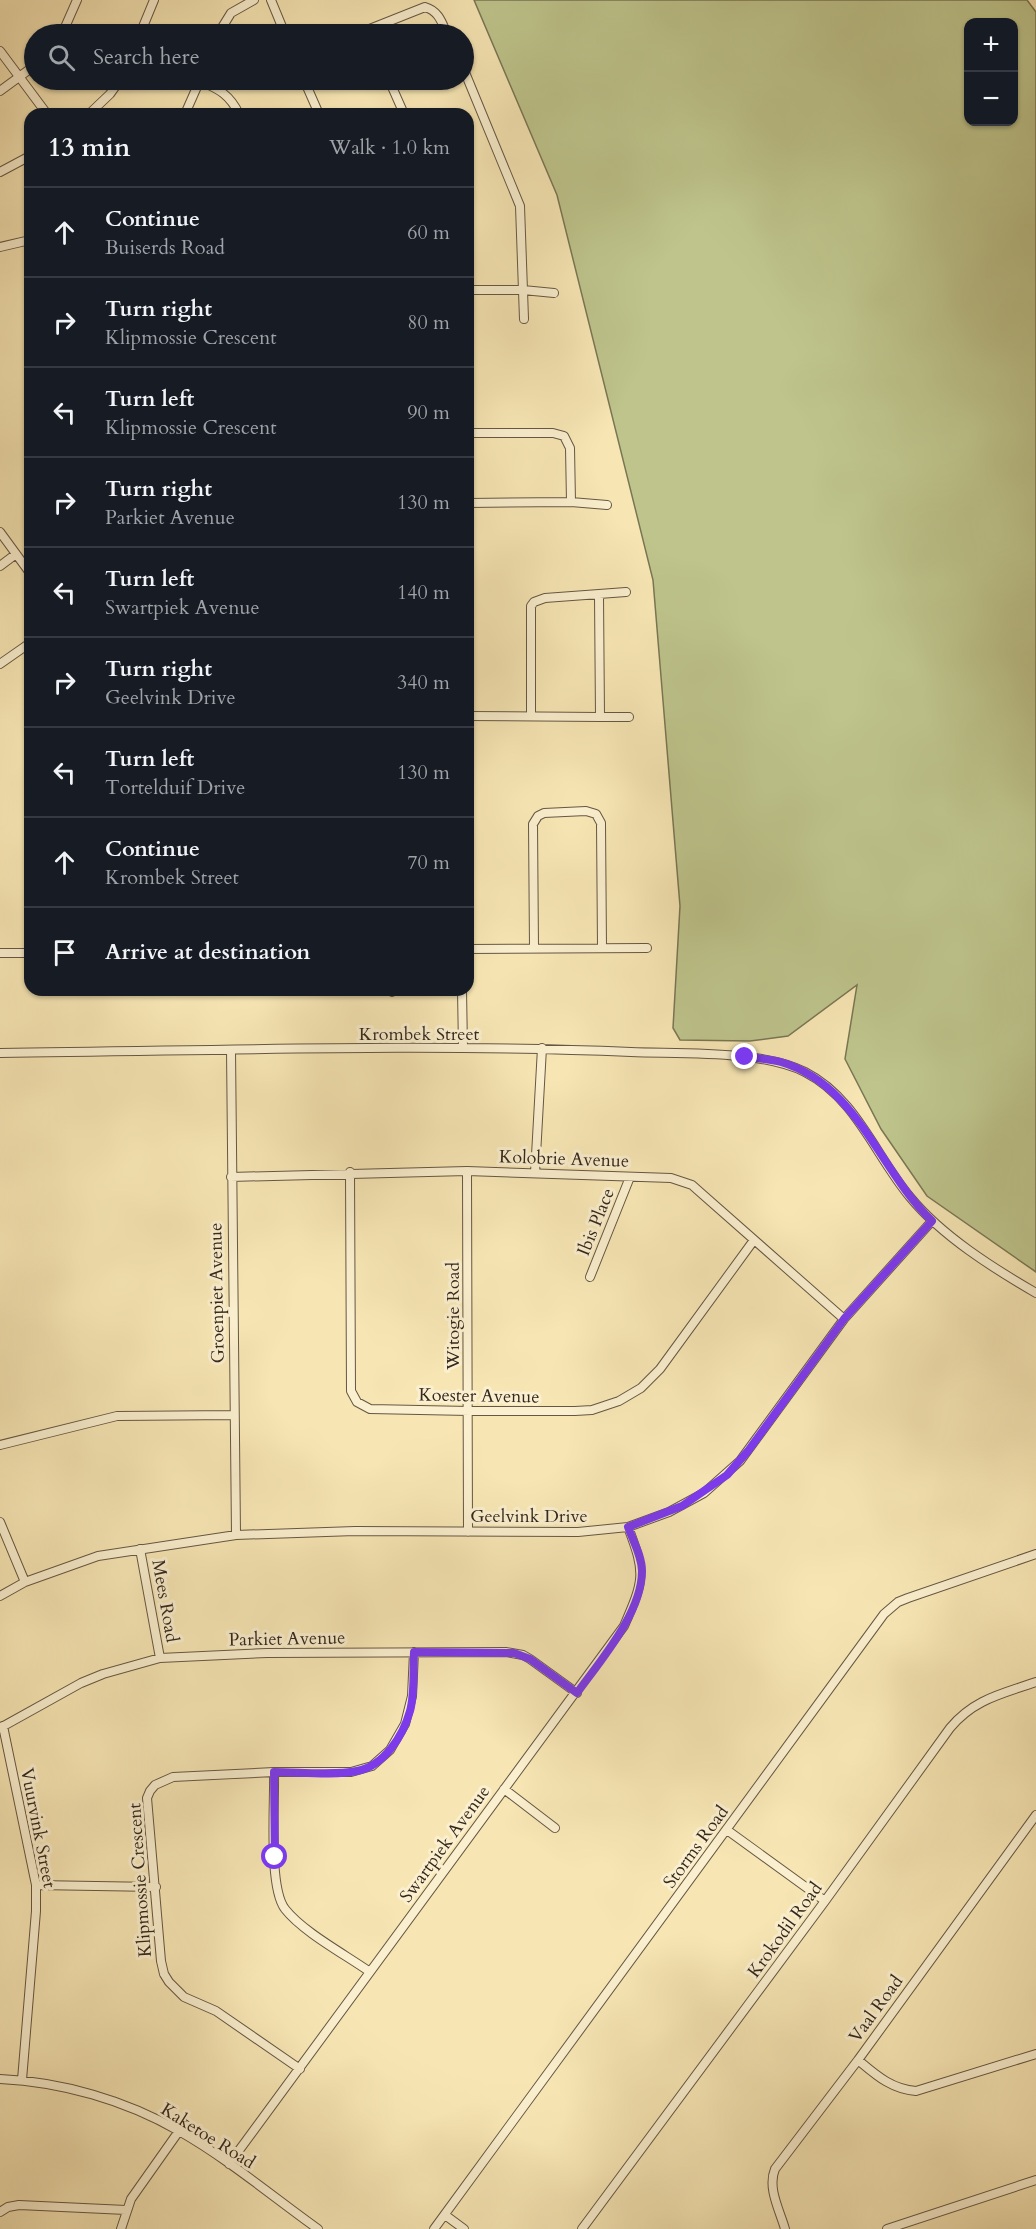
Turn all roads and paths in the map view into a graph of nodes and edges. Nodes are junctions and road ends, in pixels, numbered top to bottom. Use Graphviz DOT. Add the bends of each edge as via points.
graph roads {
  1 [pos="77,0"];
  2 [pos="154,0"];
  3 [pos="254,0"];
  4 [pos="270,0"];
  5 [pos="66,24"];
  6 [pos="144,24"];
  7 [pos="224,24"];
  8 [pos="281,24"];
  9 [pos="387,24"];
  10 [pos="442,24"];
  11 [pos="0,51"];
  12 [pos="24,75"];
  13 [pos="20,78"];
  14 [pos="24,83"];
  15 [pos="29,90"];
  16 [pos="113,90"];
  17 [pos="196,90"];
  18 [pos="220,90"];
  19 [pos="308,90"];
  20 [pos="393,90"];
  21 [pos="472,90"];
  22 [pos="0,91"];
  23 [pos="42,108"];
  24 [pos="95,108"];
  25 [pos="188,108"];
  26 [pos="236,108"];
  27 [pos="316,108"];
  28 [pos="401,108"];
  29 [pos="24,159"];
  30 [pos="0,172"];
  31 [pos="24,241"];
  32 [pos="0,247"];
  33 [pos="474,290"];
  34 [pos="523,290"];
  35 [pos="554,293"];
  36 [pos="524,319"];
  37 [pos="474,433"];
  38 [pos="571,502"];
  39 [pos="474,503"];
  40 [pos="607,505"];
  41 [pos="0,532"];
  42 [pos="16,554"];
  43 [pos="24,565"];
  44 [pos="0,566"];
  45 [pos="626,592"];
  46 [pos="599,596"];
  47 [pos="24,647"];
  48 [pos="0,664"];
  49 [pos="474,716"];
  50 [pos="531,716"];
  51 [pos="600,717"];
  52 [pos="629,717"];
  53 [pos="534,948"];
  54 [pos="602,948"];
  55 [pos="647,948"];
  56 [pos="474,949"];
  57 [pos="0,953"];
  58 [pos="24,953"];
  59 [pos="462,996"];
  60 [pos="463,1048"];
  61 [pos="542,1048"];
  62 [pos="231,1050"];
  63 [pos="0,1053"];
  64 [pos="467,1171"];
  65 [pos="350,1173"];
  66 [pos="535,1173"];
  67 [pos="231,1177"];
  68 [pos="630,1177"];
  69 [pos="932,1221"];
  70 [pos="754,1240"];
  71 [pos="590,1278"];
  72 [pos="1036,1293"];
  73 [pos="844,1319"];
  74 [pos="469,1412"];
  75 [pos="234,1415"];
  76 [pos="0,1445"];
  77 [pos="0,1521"];
  78 [pos="628,1527"];
  79 [pos="468,1532"];
  80 [pos="236,1535"];
  81 [pos="140,1549"];
  82 [pos="1036,1554"];
  83 [pos="25,1582"];
  84 [pos="0,1596"];
  85 [pos="414,1652"];
  86 [pos="160,1658"];
  87 [pos="1036,1682"];
  88 [pos="577,1693"];
  89 [pos="1,1727"];
  90 [pos="274,1772"];
  91 [pos="504,1789"];
  92 [pos="1036,1815"];
  93 [pos="555,1828"];
  94 [pos="727,1830"];
  95 [pos="36,1886"];
  96 [pos="156,1887"];
  97 [pos="825,1901"];
  98 [pos="370,1972"];
  99 [pos="1036,2054"];
  100 [pos="858,2060"];
  101 [pos="300,2069"];
  102 [pos="0,2079"];
  103 [pos="22,2080"];
  104 [pos="179,2131"];
  105 [pos="229,2164"];
  106 [pos="1036,2180"];
  107 [pos="126,2210"];
  108 [pos="0,2212"];
  109 [pos="445,2215"];
  110 [pos="121,2229"];
  111 [pos="318,2229"];
  112 [pos="434,2229"];
  113 [pos="464,2229"];
  114 [pos="582,2229"];
  115 [pos="785,2229"];
  116 [pos="887,2229"];
  1 -- 5 [label="street"];
  2 -- 6 [label="street"];
  3 -- 7 [label="street" via="231,13"];
  4 -- 8 [label="street"];
  9 -- 10 [label="street" via="425,7 438,14"];
  11 -- 13 [label="street"];
  12 -- 13 [label="street"];
  13 -- 14 [label="street"];
  13 -- 22 [label="street"];
  15 -- 23 [label="street"];
  16 -- 24 [label="street"];
  17 -- 25 [label="street"];
  18 -- 26 [label="street"];
  19 -- 27 [label="street"];
  20 -- 28 [label="street"];
  21 -- 34 [label="street" via="520,206"];
  29 -- 30 [label="street"];
  31 -- 32 [label="street"];
  33 -- 34 [label="street"];
  34 -- 35 [label="street"];
  34 -- 36 [label="street"];
  37 -- 38 [label="street" via="564,436 570,448"];
  38 -- 39 [label="street"];
  38 -- 40 [label="street"];
  41 -- 42 [label="street"];
  42 -- 43 [label="street"];
  42 -- 44 [label="street"];
  45 -- 46 [label="street"];
  46 -- 50 [label="street" via="545,598 531,606"];
  46 -- 51 [label="street"];
  47 -- 48 [label="street"];
  49 -- 50 [label="street"];
  50 -- 51 [label="street"];
  51 -- 52 [label="street"];
  53 -- 54 [label="street"];
  53 -- 54 [label="street" via="533,824 544,813 586,811 596,814 601,823"];
  53 -- 56 [label="street"];
  54 -- 55 [label="street"];
  57 -- 58 [label="street"];
  59 -- 60 [label="street"];
  60 -- 61 [label="street, Krombek Street"];
  60 -- 62 [label="street, Krombek Street"];
  61 -- 66 [label="street"];
  61 -- 69 [label="street, Krombek Street" via="761,1059 804,1071 830,1088 853,1113 908,1195"];
  62 -- 63 [label="street, Krombek Street"];
  62 -- 67 [label="street, Groenpiet Avenue"];
  64 -- 65 [label="street, Kolobrie Avenue"];
  64 -- 66 [label="street, Kolobrie Avenue"];
  64 -- 74 [label="street, Witogie Road"];
  65 -- 67 [label="street, Kolobrie Avenue"];
  65 -- 74 [label="street, Koester Avenue" via="352,1395 370,1408"];
  66 -- 68 [label="street, Kolobrie Avenue"];
  67 -- 75 [label="street, Groenpiet Avenue"];
  68 -- 70 [label="street, Kolobrie Avenue" via="671,1178 692,1185"];
  68 -- 71 [label="street, Ibis Place"];
  69 -- 72 [label="street, Krombek Street"];
  69 -- 73 [label="street, Geelvink Drive"];
  70 -- 73 [label="street, Kolobrie Avenue"];
  70 -- 74 [label="street, Koester Avenue" via="660,1369 630,1396 592,1410"];
  73 -- 78 [label="street, Geelvink Drive" via="727,1475 682,1506"];
  74 -- 79 [label="street, Witogie Road"];
  75 -- 76 [label="street" via="117,1416"];
  75 -- 80 [label="street, Groenpiet Avenue"];
  77 -- 83 [label="street"];
  78 -- 79 [label="street, Geelvink Drive" via="578,1532"];
  78 -- 88 [label="street, Swartpiek Avenue" via="642,1571 639,1590 624,1626"];
  79 -- 80 [label="street, Geelvink Drive"];
  80 -- 81 [label="street, Geelvink Drive"];
  81 -- 83 [label="street, Geelvink Drive" via="85,1560"];
  81 -- 86 [label="street, Mees Road"];
  82 -- 94 [label="street, Storms Road" via="891,1607"];
  83 -- 84 [label="street, Geelvink Drive"];
  85 -- 86 [label="street, Parkiet Avenue"];
  85 -- 88 [label="street, Parkiet Avenue" via="514,1653 530,1659"];
  85 -- 90 [label="street, Klipmossie Crescent" via="410,1710 396,1740 382,1758 358,1771"];
  86 -- 89 [label="street, Parkiet Avenue" via="81,1683"];
  87 -- 97 [label="street, Krokodil Road" via="980,1702 957,1719"];
  88 -- 91 [label="street, Swartpiek Avenue"];
  89 -- 95 [label="street, Vuurvink Street"];
  90 -- 96 [label="street, Klipmossie Crescent" via="172,1777 155,1785 147,1798 147,1811"];
  90 -- 98 [label="street" via="276,1881 281,1904 306,1928"];
  91 -- 93 [label="street"];
  91 -- 98 [label="street, Swartpiek Avenue"];
  92 -- 100 [label="street, Vaal Road"];
  94 -- 97 [label="street"];
  94 -- 109 [label="street, Storms Road"];
  95 -- 96 [label="street"];
  95 -- 103 [label="street, Vuurvink Street"];
  96 -- 101 [label="street, Klipmossie Crescent" via="162,1968 174,1989 216,2011"];
  97 -- 114 [label="street, Krokodil Road"];
  98 -- 101 [label="street, Swartpiek Avenue"];
  99 -- 100 [label="street" via="916,2091 889,2084"];
  100 -- 115 [label="street, Vaal Road" via="773,2174 772,2186"];
  101 -- 105 [label="street, Swartpiek Avenue"];
  102 -- 103 [label="street, Kaketoe Road"];
  103 -- 104 [label="street, Kaketoe Road" via="103,2098"];
  104 -- 105 [label="street, Kaketoe Road"];
  104 -- 107 [label="street"];
  105 -- 111 [label="street, Kaketoe Road"];
  106 -- 116 [label="street"];
  107 -- 108 [label="street" via="19,2205"];
  107 -- 110 [label="street"];
  109 -- 112 [label="street, Storms Road"];
  109 -- 113 [label="street"];
}
